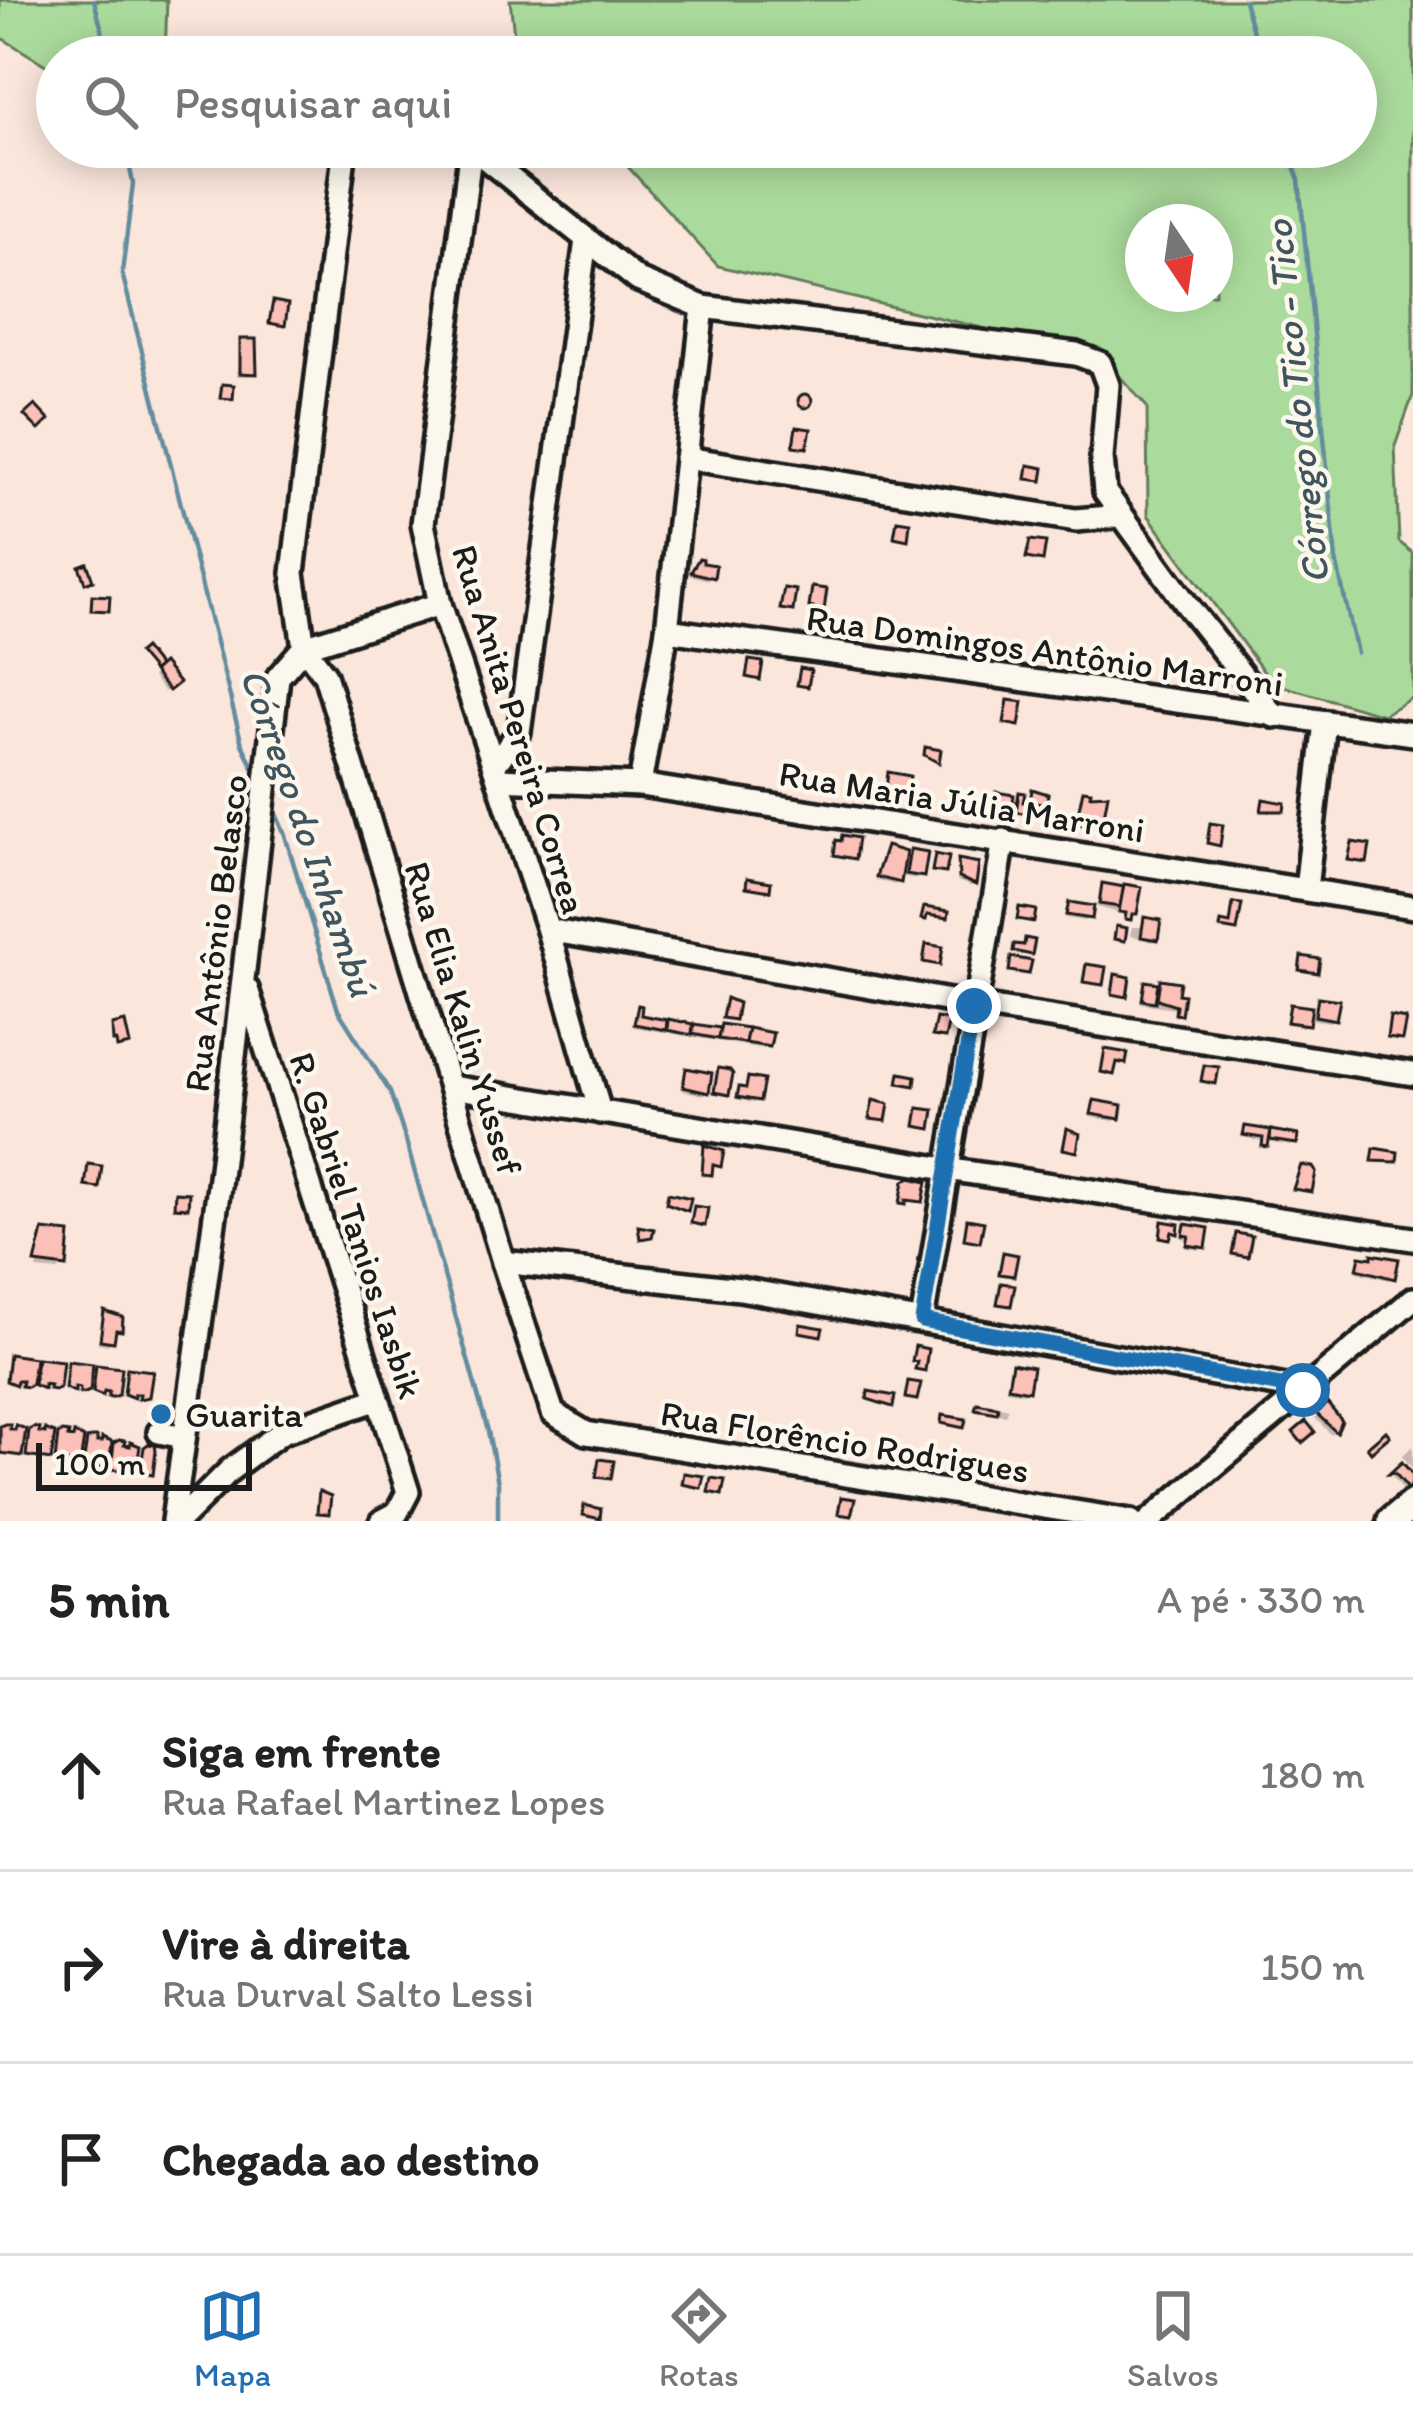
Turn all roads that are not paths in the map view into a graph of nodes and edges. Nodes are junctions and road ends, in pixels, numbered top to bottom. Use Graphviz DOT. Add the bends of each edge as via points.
graph roads {
  1 [pos="342,168"];
  2 [pos="468,168"];
  3 [pos="497,168"];
  4 [pos="586,240"];
  5 [pos="703,307"];
  6 [pos="686,458"];
  7 [pos="1121,516"];
  8 [pos="440,604"];
  9 [pos="668,630"];
  10 [pos="304,647"];
  11 [pos="1274,716"];
  12 [pos="1413,716"];
  13 [pos="1325,722"];
  14 [pos="1384,729"];
  15 [pos="1413,734"];
  16 [pos="496,772"];
  17 [pos="640,785"];
  18 [pos="1004,840"];
  19 [pos="1306,889"];
  20 [pos="1413,907"];
  21 [pos="548,930"];
  22 [pos="244,975"];
  23 [pos="974,1006"];
  24 [pos="1413,1074"];
  25 [pos="452,1088"];
  26 [pos="600,1112"];
  27 [pos="946,1169"];
  28 [pos="1413,1239"];
  29 [pos="503,1262"];
  30 [pos="1413,1299"];
  31 [pos="922,1321"];
  32 [pos="1303,1390"];
  33 [pos="378,1399"];
  34 [pos="553,1412"];
  35 [pos="159,1432"];
  36 [pos="184,1437"];
  37 [pos="1413,1504"];
  38 [pos="176,1521"];
  39 [pos="382,1521"];
  40 [pos="1131,1521"];
  41 [pos="1149,1521"];
  42 [pos="1392,1521"];
  1 -- 10 [label="street" via="293,573"];
  2 -- 8 [label="street, Rua Anita Pereira Correa" via="423,524"];
  3 -- 4 [label="street"];
  4 -- 5 [label="street" via="638,280"];
  4 -- 16 [label="street" via="519,732"];
  5 -- 6 [label="street"];
  5 -- 7 [label="street" via="1100,363 1108,385 1103,484"];
  6 -- 7 [label="street" via="1076,520"];
  6 -- 9 [label="street"];
  7 -- 11 [label="street"];
  8 -- 10 [label="street"];
  8 -- 16 [label="street, Rua Anita Pereira Correa"];
  9 -- 11 [label="street, Rua Domingos Antônio Marroni"];
  9 -- 17 [label="street"];
  10 -- 22 [label="street, Rua Antônio Belasco" via="278,677"];
  10 -- 25 [label="street, Rua Elia Kalin Yussef" via="325,675"];
  11 -- 13 [label="street, Rua Domingos Antônio Marroni"];
  12 -- 14 [label="street"];
  13 -- 14 [label="street, Rua Domingos Antônio Marroni"];
  13 -- 19 [label="street"];
  14 -- 15 [label="street, Rua Domingos Antônio Marroni"];
  16 -- 17 [label="street, Rua Maria Júlia Marroni"];
  16 -- 21 [label="street, Rua Anita Pereira Correa"];
  17 -- 18 [label="street, Rua Maria Júlia Marroni"];
  18 -- 19 [label="street, Rua Maria Júlia Marroni"];
  18 -- 23 [label="street"];
  19 -- 20 [label="street, Rua Maria Júlia Marroni"];
  21 -- 23 [label="street"];
  21 -- 26 [label="street, Rua Anita Pereira Correa"];
  22 -- 33 [label="street, R. Gabriel Tanios Iasbik"];
  22 -- 36 [label="street, Rua Antônio Belasco"];
  23 -- 24 [label="street"];
  23 -- 27 [label="street"];
  25 -- 26 [label="street"];
  25 -- 29 [label="street, Rua Elia Kalin Yussef"];
  26 -- 27 [label="street"];
  27 -- 28 [label="street"];
  27 -- 31 [label="street"];
  29 -- 31 [label="street" via="740,1289"];
  29 -- 34 [label="street, Rua Elia Kalin Yussef"];
  30 -- 32 [label="street"];
  31 -- 32 [label="street"];
  32 -- 41 [label="street"];
  33 -- 38 [label="street" via="282,1432"];
  33 -- 39 [label="street, R. Gabriel Tanios Iasbik" via="408,1492 398,1513"];
  34 -- 40 [label="street, Rua Florêncio Rodrigues" via="586,1433"];
  35 -- 36 [label="street"];
  36 -- 38 [label="street, Rua Antônio Belasco"];
  37 -- 42 [label="main road"];
}
